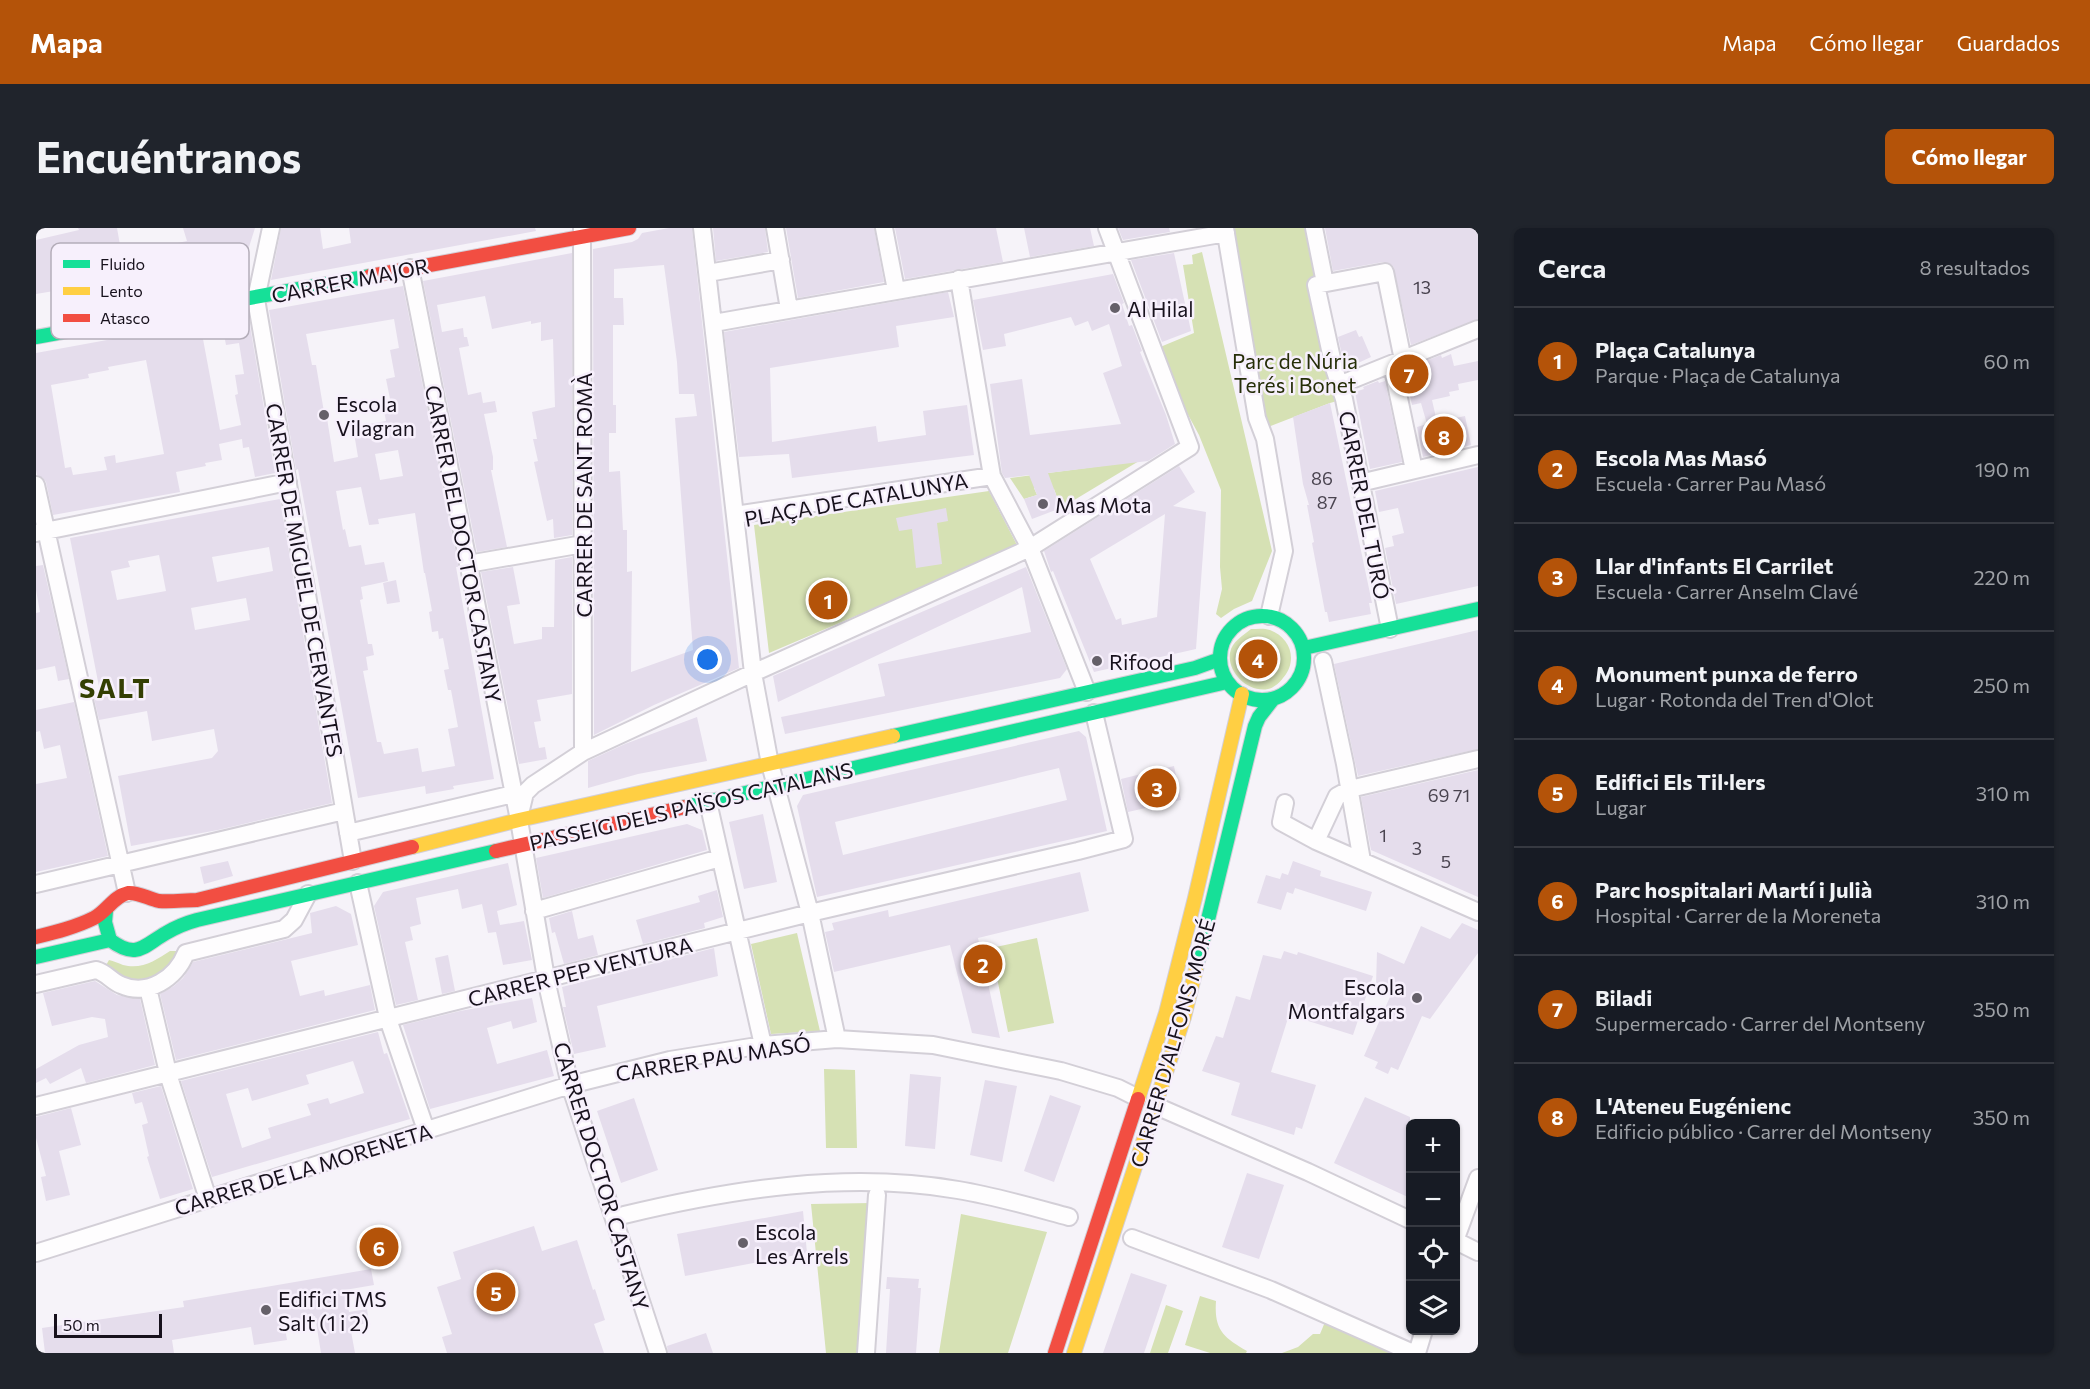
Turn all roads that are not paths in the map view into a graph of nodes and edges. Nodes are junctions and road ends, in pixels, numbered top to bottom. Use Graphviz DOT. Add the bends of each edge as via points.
graph roads {
  1 [pos="271,228"];
  2 [pos="629,228"];
  3 [pos="702,228"];
  4 [pos="775,228"];
  5 [pos="884,228"];
  6 [pos="1107,228"];
  7 [pos="1314,228"];
  8 [pos="1225,230"];
  9 [pos="582,232"];
  10 [pos="1116,253"];
  11 [pos="780,260"];
  12 [pos="410,268"];
  13 [pos="708,273"];
  14 [pos="959,279"];
  15 [pos="1325,283"];
  16 [pos="896,290"];
  17 [pos="256,299"];
  18 [pos="249,300"];
  19 [pos="789,309"];
  20 [pos="714,323"];
  21 [pos="1478,328"];
  22 [pos="51,334"];
  23 [pos="36,337"];
  24 [pos="1398,362"];
  25 [pos="1340,386"];
  26 [pos="1478,455"];
  27 [pos="1414,470"];
  28 [pos="992,476"];
  29 [pos="288,482"];
  30 [pos="1360,483"];
  31 [pos="36,485"];
  32 [pos="735,515"];
  33 [pos="41,532"];
  34 [pos="583,544"];
  35 [pos="1030,548"];
  36 [pos="468,564"];
  37 [pos="1478,609"];
  38 [pos="1269,616"];
  39 [pos="1390,629"];
  40 [pos="1304,648"];
  41 [pos="1220,659"];
  42 [pos="1323,661"];
  43 [pos="753,673"];
  44 [pos="1227,682"];
  45 [pos="1087,692"];
  46 [pos="1242,694"];
  47 [pos="1273,699"];
  48 [pos="1094,713"];
  49 [pos="583,752"];
  50 [pos="1478,759"];
  51 [pos="770,764"];
  52 [pos="776,786"];
  53 [pos="1350,789"];
  54 [pos="513,794"];
  55 [pos="708,802"];
  56 [pos="1285,802"];
  57 [pos="344,811"];
  58 [pos="519,820"];
  59 [pos="348,833"];
  60 [pos="1316,841"];
  61 [pos="522,845"];
  62 [pos="720,858"];
  63 [pos="353,861"];
  64 [pos="1362,861"];
  65 [pos="121,864"];
  66 [pos="358,883"];
  67 [pos="36,884"];
  68 [pos="127,893"];
  69 [pos="308,894"];
  70 [pos="149,899"];
  71 [pos="534,910"];
  72 [pos="106,911"];
  73 [pos="1478,912"];
  74 [pos="810,913"];
  75 [pos="737,932"];
  76 [pos="36,937"];
  77 [pos="158,938"];
  78 [pos="110,940"];
  79 [pos="36,957"];
  80 [pos="546,980"];
  81 [pos="36,984"];
  82 [pos="148,988"];
  83 [pos="389,1018"];
  84 [pos="837,1039"];
  85 [pos="763,1046"];
  86 [pos="169,1075"];
  87 [pos="570,1085"];
  88 [pos="1138,1098"];
  89 [pos="36,1106"];
  90 [pos="1156,1106"];
  91 [pos="426,1130"];
  92 [pos="1478,1179"];
  93 [pos="876,1195"];
  94 [pos="208,1199"];
  95 [pos="624,1215"];
  96 [pos="1069,1217"];
  97 [pos="1406,1218"];
  98 [pos="1460,1227"];
  99 [pos="1132,1238"];
  100 [pos="1460,1243"];
  101 [pos="1478,1252"];
  102 [pos="36,1253"];
  103 [pos="1422,1335"];
  104 [pos="658,1353"];
  105 [pos="866,1353"];
  106 [pos="1055,1353"];
  107 [pos="1074,1353"];
  108 [pos="1415,1353"];
  1 -- 17 [label="street"];
  2 -- 9 [label="main road, CARRER MAJOR"];
  3 -- 13 [label="street"];
  4 -- 11 [label="street"];
  5 -- 16 [label="street"];
  6 -- 10 [label="street"];
  7 -- 15 [label="street, CARRER DEL TURÓ"];
  8 -- 10 [label="street"];
  8 -- 38 [label="street" via="1284,550"];
  9 -- 12 [label="main road, CARRER MAJOR"];
  9 -- 34 [label="street, CARRER DE SANT ROMÀ"];
  10 -- 14 [label="street"];
  10 -- 35 [label="street" via="1190,447"];
  11 -- 13 [label="street"];
  11 -- 19 [label="street"];
  12 -- 17 [label="main road, CARRER MAJOR"];
  12 -- 36 [label="street, CARRER DEL DOCTOR CASTANY"];
  13 -- 20 [label="street"];
  14 -- 16 [label="street"];
  14 -- 28 [label="street"];
  15 -- 24 [label="street" via="1385,272"];
  15 -- 25 [label="street, CARRER DEL TURÓ" via="1316,285"];
  16 -- 19 [label="street"];
  17 -- 18 [label="main road, CARRER MAJOR"];
  17 -- 29 [label="street, CARRER DE MIGUEL DE CERVANTES"];
  19 -- 20 [label="street"];
  20 -- 32 [label="street"];
  21 -- 24 [label="street"];
  22 -- 23 [label="main road, CARRER MAJOR"];
  24 -- 25 [label="street"];
  24 -- 27 [label="street"];
  25 -- 30 [label="street, CARRER DEL TURÓ"];
  26 -- 27 [label="street"];
  27 -- 30 [label="street"];
  28 -- 32 [label="street, PLAÇA DE CATALUNYA"];
  28 -- 35 [label="street, PLAÇA DE CATALUNYA"];
  29 -- 33 [label="street"];
  29 -- 57 [label="street, CARRER DE MIGUEL DE CERVANTES"];
  30 -- 39 [label="street, CARRER DEL TURÓ"];
  31 -- 33 [label="street"];
  32 -- 43 [label="street, PLAÇA DE CATALUNYA"];
  33 -- 65 [label="street"];
  34 -- 36 [label="street"];
  34 -- 49 [label="street, CARRER DE SANT ROMÀ"];
  35 -- 43 [label="street"];
  35 -- 45 [label="street, PLAÇA DE CATALUNYA"];
  36 -- 54 [label="street, CARRER DEL DOCTOR CASTANY"];
  37 -- 39 [label="main road"];
  38 -- 40 [label="main road" via="1289,625"];
  38 -- 41 [label="main road" via="1255,616 1235,626 1224,639"];
  39 -- 40 [label="main road"];
  40 -- 47 [label="main road" via="1303,673 1291,690"];
  41 -- 44 [label="main road"];
  41 -- 45 [label="main road"];
  42 -- 53 [label="street"];
  43 -- 49 [label="street"];
  43 -- 51 [label="street, PLAÇA DE CATALUNYA"];
  44 -- 46 [label="main road"];
  44 -- 48 [label="main road, PASSEIG DELS PAÏSOS CATALANS"];
  45 -- 51 [label="main road"];
  46 -- 47 [label="main road" via="1255,700"];
  46 -- 88 [label="main road, CARRER D'ALFONS MORÉ" via="1166,1013"];
  47 -- 90 [label="main road, CARRER D'ALFONS MORÉ" via="1255,726 1184,1017"];
  48 -- 52 [label="main road, PASSEIG DELS PAÏSOS CATALANS"];
  48 -- 74 [label="street, CARRER PEP VENTURA" via="1124,839"];
  49 -- 58 [label="street" via="525,793"];
  50 -- 53 [label="street"];
  51 -- 52 [label="street, PLAÇA DE CATALUNYA"];
  51 -- 58 [label="main road"];
  52 -- 55 [label="main road, PASSEIG DELS PAÏSOS CATALANS"];
  52 -- 74 [label="street, PLAÇA DE CATALUNYA"];
  53 -- 60 [label="street" via="1337,796"];
  53 -- 64 [label="street"];
  54 -- 58 [label="street, CARRER DEL DOCTOR CASTANY"];
  54 -- 59 [label="street"];
  55 -- 61 [label="main road, PASSEIG DELS PAÏSOS CATALANS"];
  55 -- 62 [label="street"];
  56 -- 60 [label="street" via="1281,822"];
  57 -- 59 [label="street, CARRER DE MIGUEL DE CERVANTES"];
  57 -- 65 [label="street"];
  58 -- 61 [label="street, CARRER DOCTOR CASTANY"];
  58 -- 63 [label="main road"];
  59 -- 63 [label="street, CARRER DE MIGUEL DE CERVANTES"];
  60 -- 64 [label="street"];
  61 -- 66 [label="main road, PASSEIG DELS PAÏSOS CATALANS"];
  61 -- 71 [label="street, CARRER DOCTOR CASTANY"];
  62 -- 71 [label="street"];
  62 -- 75 [label="street"];
  63 -- 70 [label="main road" via="197,900"];
  64 -- 73 [label="street"];
  65 -- 67 [label="street"];
  65 -- 68 [label="street"];
  66 -- 69 [label="main road, PASSEIG DELS PAÏSOS CATALANS"];
  66 -- 83 [label="street"];
  68 -- 70 [label="main road"];
  68 -- 72 [label="main road" via="116,898"];
  69 -- 77 [label="main road, PASSEIG DELS PAÏSOS CATALANS" via="196,920"];
  69 -- 82 [label="street" via="294,920 284,929 186,953 170,975"];
  70 -- 77 [label="main road" via="159,919"];
  71 -- 80 [label="street, CARRER DOCTOR CASTANY"];
  72 -- 76 [label="main road" via="84,924"];
  72 -- 78 [label="main road"];
  74 -- 75 [label="street, CARRER PEP VENTURA"];
  74 -- 84 [label="street, PLAÇA DE CATALUNYA"];
  75 -- 80 [label="street, CARRER PEP VENTURA"];
  75 -- 85 [label="street"];
  77 -- 78 [label="main road, PASSEIG DELS PAÏSOS CATALANS" via="135,950"];
  78 -- 79 [label="main road"];
  80 -- 83 [label="street, CARRER PEP VENTURA"];
  80 -- 87 [label="street, CARRER DOCTOR CASTANY"];
  81 -- 82 [label="street" via="96,970 120,985"];
  82 -- 86 [label="street"];
  83 -- 86 [label="street, CARRER PEP VENTURA"];
  83 -- 91 [label="street"];
  84 -- 85 [label="street, CARRER PAU MASÓ"];
  84 -- 88 [label="street, CARRER PAU MASÓ" via="933,1045 999,1057 1061,1071"];
  85 -- 87 [label="street, CARRER PAU MASÓ" via="670,1060"];
  86 -- 89 [label="street, CARRER PEP VENTURA"];
  86 -- 94 [label="street"];
  87 -- 91 [label="street, CARRER DE LA MORENETA"];
  87 -- 104 [label="street, CARRER DOCTOR CASTANY"];
  88 -- 106 [label="main road, CARRER D'ALFONS MORÉ"];
  90 -- 97 [label="street"];
  90 -- 107 [label="main road, CARRER D'ALFONS MORÉ"];
  91 -- 94 [label="street, CARRER DE LA MORENETA"];
  92 -- 98 [label="street"];
  93 -- 105 [label="street"];
  94 -- 102 [label="street, CARRER DE LA MORENETA"];
  95 -- 96 [label="street" via="735,1192 852,1182 957,1190"];
  99 -- 108 [label="street" via="1271,1290"];
  100 -- 101 [label="street"];
  103 -- 108 [label="street"];
}
